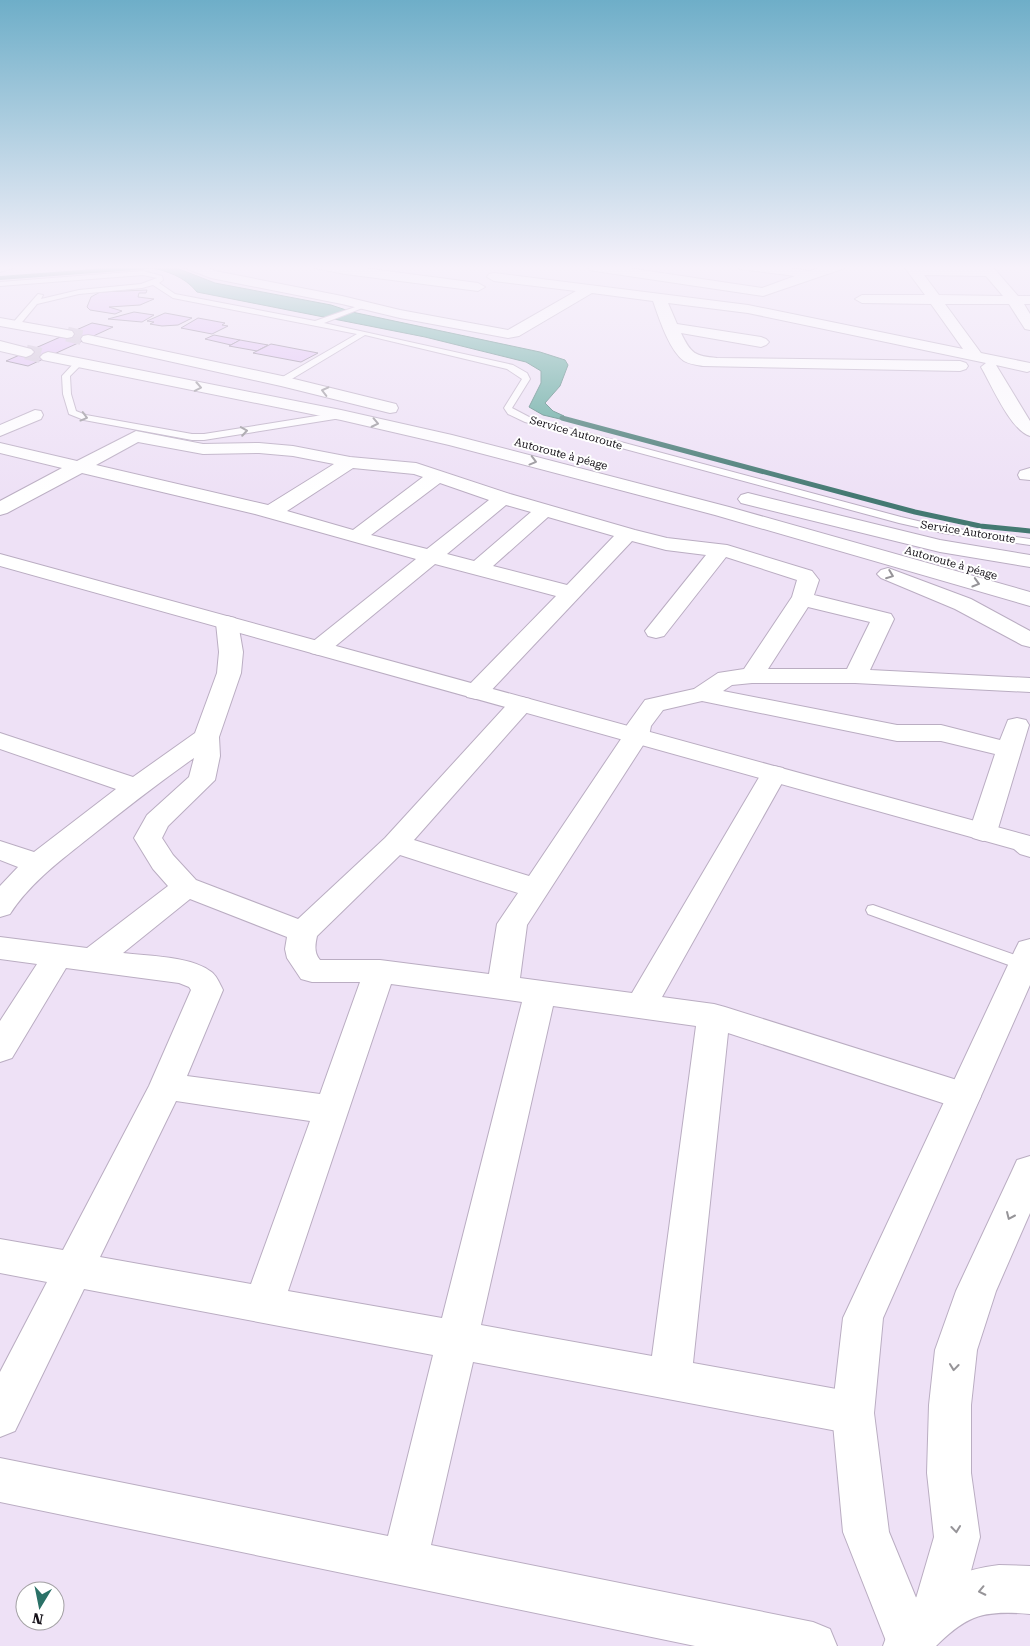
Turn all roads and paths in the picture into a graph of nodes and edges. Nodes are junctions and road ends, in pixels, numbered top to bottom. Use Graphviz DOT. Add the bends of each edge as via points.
graph roads {
  1 [pos="101,342"];
  2 [pos="349,342"];
  3 [pos="402,342"];
  4 [pos="679,342"];
  5 [pos="761,342"];
  6 [pos="898,342"];
  7 [pos="967,342"];
  8 [pos="0,346"];
  9 [pos="26,352"];
  10 [pos="48,357"];
  11 [pos="982,362"];
  12 [pos="78,364"];
  13 [pos="774,364"];
  14 [pos="1028,367"];
  15 [pos="282,381"];
  16 [pos="35,415"];
  17 [pos="341,415"];
  18 [pos="0,431"];
  19 [pos="1030,431"];
  20 [pos="0,448"];
  21 [pos="557,460"];
  22 [pos="350,462"];
  23 [pos="79,466"];
  24 [pos="436,476"];
  25 [pos="503,498"];
  26 [pos="0,509"];
  27 [pos="546,509"];
  28 [pos="271,512"];
  29 [pos="628,534"];
  30 [pos="356,537"];
  31 [pos="1030,542"];
  32 [pos="721,550"];
  33 [pos="432,557"];
  34 [pos="0,560"];
  35 [pos="1030,561"];
  36 [pos="478,568"];
  37 [pos="1030,585"];
  38 [pos="572,593"];
  39 [pos="803,596"];
  40 [pos="1030,598"];
  41 [pos="227,623"];
  42 [pos="656,631"];
  43 [pos="1030,640"];
  44 [pos="319,648"];
  45 [pos="752,676"];
  46 [pos="855,676"];
  47 [pos="1030,685"];
  48 [pos="476,692"];
  49 [pos="702,694"];
  50 [pos="521,704"];
  51 [pos="1017,725"];
  52 [pos="636,736"];
  53 [pos="206,738"];
  54 [pos="0,741"];
  55 [pos="1009,750"];
  56 [pos="774,774"];
  57 [pos="136,787"];
  58 [pos="983,832"];
  59 [pos="395,844"];
  60 [pos="1030,848"];
  61 [pos="0,850"];
  62 [pos="38,864"];
  63 [pos="186,887"];
  64 [pos="535,888"];
  65 [pos="0,908"];
  66 [pos="873,910"];
  67 [pos="303,932"];
  68 [pos="0,948"];
  69 [pos="1027,957"];
  70 [pos="76,958"];
  71 [pos="380,971"];
  72 [pos="522,990"];
  73 [pos="641,1006"];
  74 [pos="714,1016"];
  75 [pos="0,1048"];
  76 [pos="166,1086"];
  77 [pos="964,1096"];
  78 [pos="332,1110"];
  79 [pos="1030,1171"];
  80 [pos="0,1256"];
  81 [pos="74,1270"];
  82 [pos="264,1304"];
  83 [pos="457,1340"];
  84 [pos="670,1380"];
  85 [pos="853,1413"];
  86 [pos="0,1416"];
  87 [pos="0,1480"];
  88 [pos="404,1563"];
  89 [pos="1030,1590"];
  90 [pos="917,1632"];
  91 [pos="786,1643"];
  1 -- 15 [label="main road, Autoroute à péage"];
  2 -- 15 [label="lane"];
  3 -- 31 [label="lane, Service Autoroute" via="518,371 526,382 508,408 528,420 898,520 960,533"];
  4 -- 13 [label="main road" via="688,357 694,360"];
  5 -- 13 [label="main road"];
  6 -- 11 [label="main road"];
  7 -- 11 [label="main road"];
  8 -- 9 [label="main road"];
  10 -- 12 [label="main road"];
  11 -- 13 [label="main road"];
  11 -- 14 [label="main road"];
  11 -- 19 [label="main road"];
  12 -- 17 [label="main road, one-way"];
  12 -- 17 [label="lane, one-way" via="66,376 68,394 72,412 84,417 204,437"];
  21 -- 15 [label="main road, Autoroute à péage, one-way"];
  16 -- 18 [label="main road"];
  17 -- 21 [label="main road, one-way"];
  20 -- 23 [label="main road"];
  21 -- 35 [label="main road" via="940,546"];
  21 -- 37 [label="main road, Autoroute à péage"];
  21 -- 40 [label="main road, one-way" via="722,511"];
  21 -- 43 [label="main road, one-way" via="884,573 963,604"];
  22 -- 23 [label="main road" via="293,451 203,449 136,436"];
  22 -- 24 [label="main road" via="416,469"];
  22 -- 28 [label="main road"];
  23 -- 26 [label="main road"];
  23 -- 28 [label="main road"];
  24 -- 25 [label="main road"];
  24 -- 30 [label="main road"];
  25 -- 27 [label="main road"];
  25 -- 33 [label="main road"];
  27 -- 29 [label="main road"];
  27 -- 36 [label="main road"];
  28 -- 30 [label="main road"];
  29 -- 32 [label="main road" via="676,545"];
  29 -- 38 [label="main road"];
  30 -- 33 [label="main road"];
  32 -- 39 [label="main road" via="805,575 808,580"];
  32 -- 42 [label="main road"];
  33 -- 36 [label="main road"];
  33 -- 44 [label="main road"];
  34 -- 41 [label="main road"];
  36 -- 38 [label="main road"];
  38 -- 48 [label="main road"];
  39 -- 45 [label="main road"];
  39 -- 46 [label="main road" via="814,603 883,619"];
  41 -- 44 [label="main road"];
  41 -- 53 [label="main road" via="231,652 229,673"];
  44 -- 48 [label="main road"];
  45 -- 46 [label="main road"];
  45 -- 49 [label="main road" via="726,678"];
  46 -- 47 [label="main road"];
  48 -- 50 [label="main road"];
  49 -- 52 [label="main road" via="654,705 639,725"];
  49 -- 55 [label="main road" via="897,733 941,733"];
  50 -- 52 [label="main road"];
  50 -- 59 [label="main road"];
  51 -- 55 [label="main road"];
  52 -- 56 [label="main road"];
  52 -- 64 [label="main road"];
  53 -- 57 [label="main road"];
  53 -- 63 [label="main road" via="207,756 202,780 157,821 148,838 163,862"];
  54 -- 57 [label="main road"];
  55 -- 58 [label="main road"];
  56 -- 58 [label="main road"];
  56 -- 73 [label="main road"];
  57 -- 62 [label="main road"];
  58 -- 60 [label="main road" via="1024,843"];
  59 -- 64 [label="main road"];
  59 -- 67 [label="main road"];
  61 -- 62 [label="main road"];
  62 -- 65 [label="main road" via="7,896"];
  63 -- 67 [label="main road"];
  63 -- 70 [label="main road"];
  64 -- 72 [label="main road" via="512,924"];
  66 -- 69 [label="lane"];
  67 -- 71 [label="main road" via="299,948 302,960 312,971"];
  68 -- 70 [label="main road"];
  69 -- 77 [label="main road"];
  70 -- 75 [label="main road"];
  70 -- 76 [label="main road" via="184,972 200,978 207,990"];
  71 -- 72 [label="main road"];
  71 -- 78 [label="main road"];
  72 -- 73 [label="main road"];
  72 -- 83 [label="main road"];
  73 -- 74 [label="main road"];
  74 -- 77 [label="main road"];
  74 -- 84 [label="main road"];
  76 -- 78 [label="main road"];
  76 -- 81 [label="main road"];
  77 -- 85 [label="main road" via="863,1318"];
  78 -- 82 [label="main road"];
  79 -- 90 [label="main road, one-way" via="976,1291 956,1350 950,1405 949,1473 957,1537"];
  80 -- 81 [label="main road"];
  81 -- 82 [label="main road"];
  81 -- 86 [label="main road"];
  82 -- 83 [label="main road"];
  83 -- 84 [label="main road"];
  83 -- 88 [label="main road"];
  84 -- 85 [label="main road"];
  85 -- 90 [label="main road" via="866,1532"];
  87 -- 88 [label="main road"];
  88 -- 91 [label="main road"];
  89 -- 90 [label="main road, one-way" via="1004,1587 979,1590 956,1598"];
}
